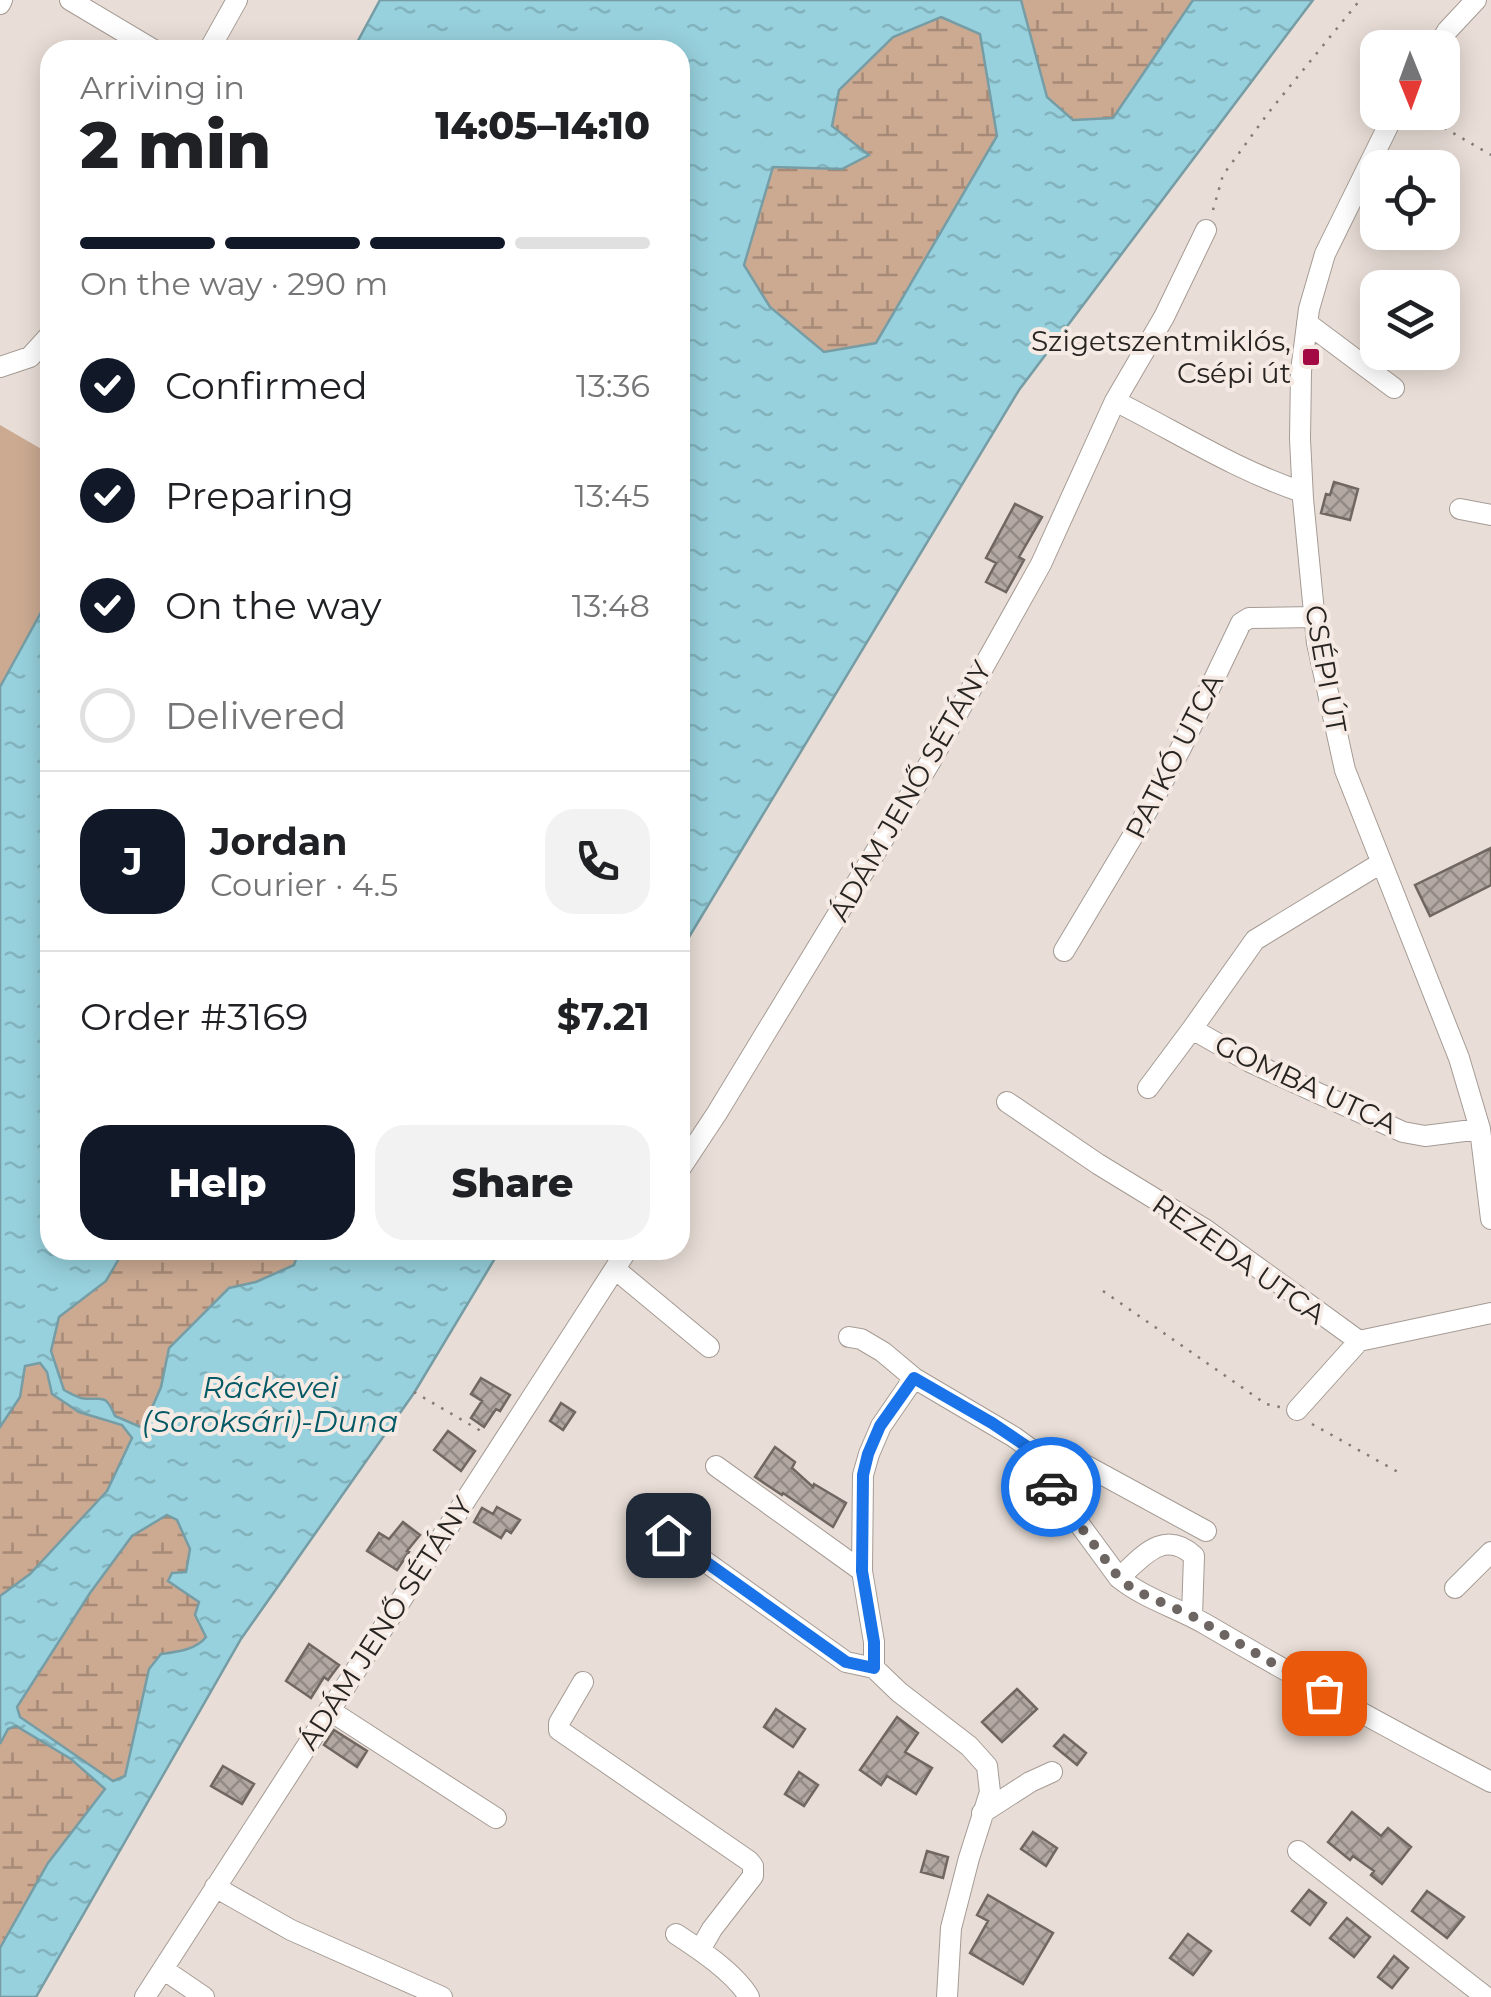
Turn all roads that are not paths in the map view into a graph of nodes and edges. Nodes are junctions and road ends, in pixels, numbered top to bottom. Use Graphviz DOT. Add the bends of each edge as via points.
graph roads {
  1 [pos="70,0"];
  2 [pos="237,0"];
  3 [pos="1476,0"];
  4 [pos="1448,30"];
  5 [pos="137,40"];
  6 [pos="215,40"];
  7 [pos="1387,130"];
  8 [pos="1206,230"];
  9 [pos="1308,323"];
  10 [pos="40,346"];
  11 [pos="0,367"];
  12 [pos="1394,388"];
  13 [pos="1116,401"];
  14 [pos="1302,492"];
  15 [pos="1460,509"];
  16 [pos="1491,515"];
  17 [pos="1314,617"];
  18 [pos="1381,863"];
  19 [pos="1064,951"];
  20 [pos="1192,1030"];
  21 [pos="1148,1088"];
  22 [pos="1007,1102"];
  23 [pos="1485,1143"];
  24 [pos="690,1154"];
  25 [pos="1491,1219"];
  26 [pos="620,1260"];
  27 [pos="614,1268"];
  28 [pos="1491,1313"];
  29 [pos="849,1338"];
  30 [pos="1360,1342"];
  31 [pos="709,1347"];
  32 [pos="914,1378"];
  33 [pos="1297,1410"];
  34 [pos="1044,1458"];
  35 [pos="716,1466"];
  36 [pos="1206,1530"];
  37 [pos="668,1535"];
  38 [pos="1491,1552"];
  39 [pos="862,1571"];
  40 [pos="1119,1578"];
  41 [pos="1455,1588"];
  42 [pos="1192,1616"];
  43 [pos="874,1668"];
  44 [pos="582,1682"];
  45 [pos="330,1710"];
  46 [pos="1052,1772"];
  47 [pos="1491,1782"];
  48 [pos="982,1813"];
  49 [pos="496,1818"];
  50 [pos="1298,1851"];
  51 [pos="215,1887"];
  52 [pos="676,1934"];
  53 [pos="700,1950"];
  54 [pos="163,1969"];
  55 [pos="144,1997"];
  56 [pos="204,1997"];
  57 [pos="442,1997"];
  58 [pos="748,1997"];
  59 [pos="947,1997"];
  60 [pos="1486,1997"];
  1 -- 5 [label="street"];
  2 -- 6 [label="street"];
  3 -- 4 [label="street"];
  7 -- 9 [label="street, CSÉPI ÚT" via="1325,254"];
  8 -- 13 [label="street, ÁDÁM JENŐ SÉTÁNY"];
  9 -- 12 [label="street"];
  9 -- 14 [label="street, CSÉPI ÚT" via="1301,370"];
  10 -- 11 [label="street"];
  13 -- 14 [label="street"];
  13 -- 24 [label="street, ÁDÁM JENŐ SÉTÁNY" via="1041,564 932,759"];
  14 -- 17 [label="street, CSÉPI ÚT"];
  15 -- 16 [label="street"];
  17 -- 18 [label="street, CSÉPI ÚT" via="1346,770"];
  17 -- 19 [label="street, PATKÓ UTCA" via="1240,623 1181,748"];
  18 -- 20 [label="street" via="1254,940"];
  18 -- 23 [label="street, CSÉPI ÚT" via="1459,1058"];
  20 -- 21 [label="street"];
  20 -- 23 [label="street, GOMBA UTCA" via="1403,1132"];
  22 -- 30 [label="street, REZEDA UTCA" via="1206,1230"];
  23 -- 25 [label="street, CSÉPI ÚT"];
  26 -- 27 [label="street, ÁDÁM JENŐ SÉTÁNY"];
  27 -- 31 [label="street"];
  27 -- 45 [label="street, ÁDÁM JENŐ SÉTÁNY"];
  28 -- 30 [label="street"];
  29 -- 32 [label="street" via="883,1352"];
  30 -- 33 [label="street"];
  32 -- 34 [label="street"];
  32 -- 39 [label="street" via="868,1454"];
  34 -- 36 [label="street" via="1072,1458"];
  34 -- 40 [label="street" via="1046,1480"];
  35 -- 39 [label="street"];
  37 -- 43 [label="street" via="846,1662"];
  38 -- 41 [label="street"];
  39 -- 43 [label="street"];
  40 -- 42 [label="street"];
  40 -- 42 [label="street" via="1156,1546 1189,1550"];
  42 -- 47 [label="street"];
  43 -- 48 [label="street" via="986,1766 990,1792"];
  44 -- 53 [label="street" via="559,1730 752,1866 753,1876"];
  45 -- 49 [label="street"];
  45 -- 51 [label="street, ÁDÁM JENŐ SÉTÁNY"];
  46 -- 48 [label="street"];
  48 -- 59 [label="street" via="951,1928"];
  50 -- 60 [label="street"];
  51 -- 54 [label="street, ÁDÁM JENŐ SÉTÁNY"];
  51 -- 57 [label="street" via="291,1930"];
  52 -- 53 [label="street"];
  53 -- 58 [label="street"];
  54 -- 55 [label="street, ÁDÁM JENŐ SÉTÁNY"];
  54 -- 56 [label="street"];
}
